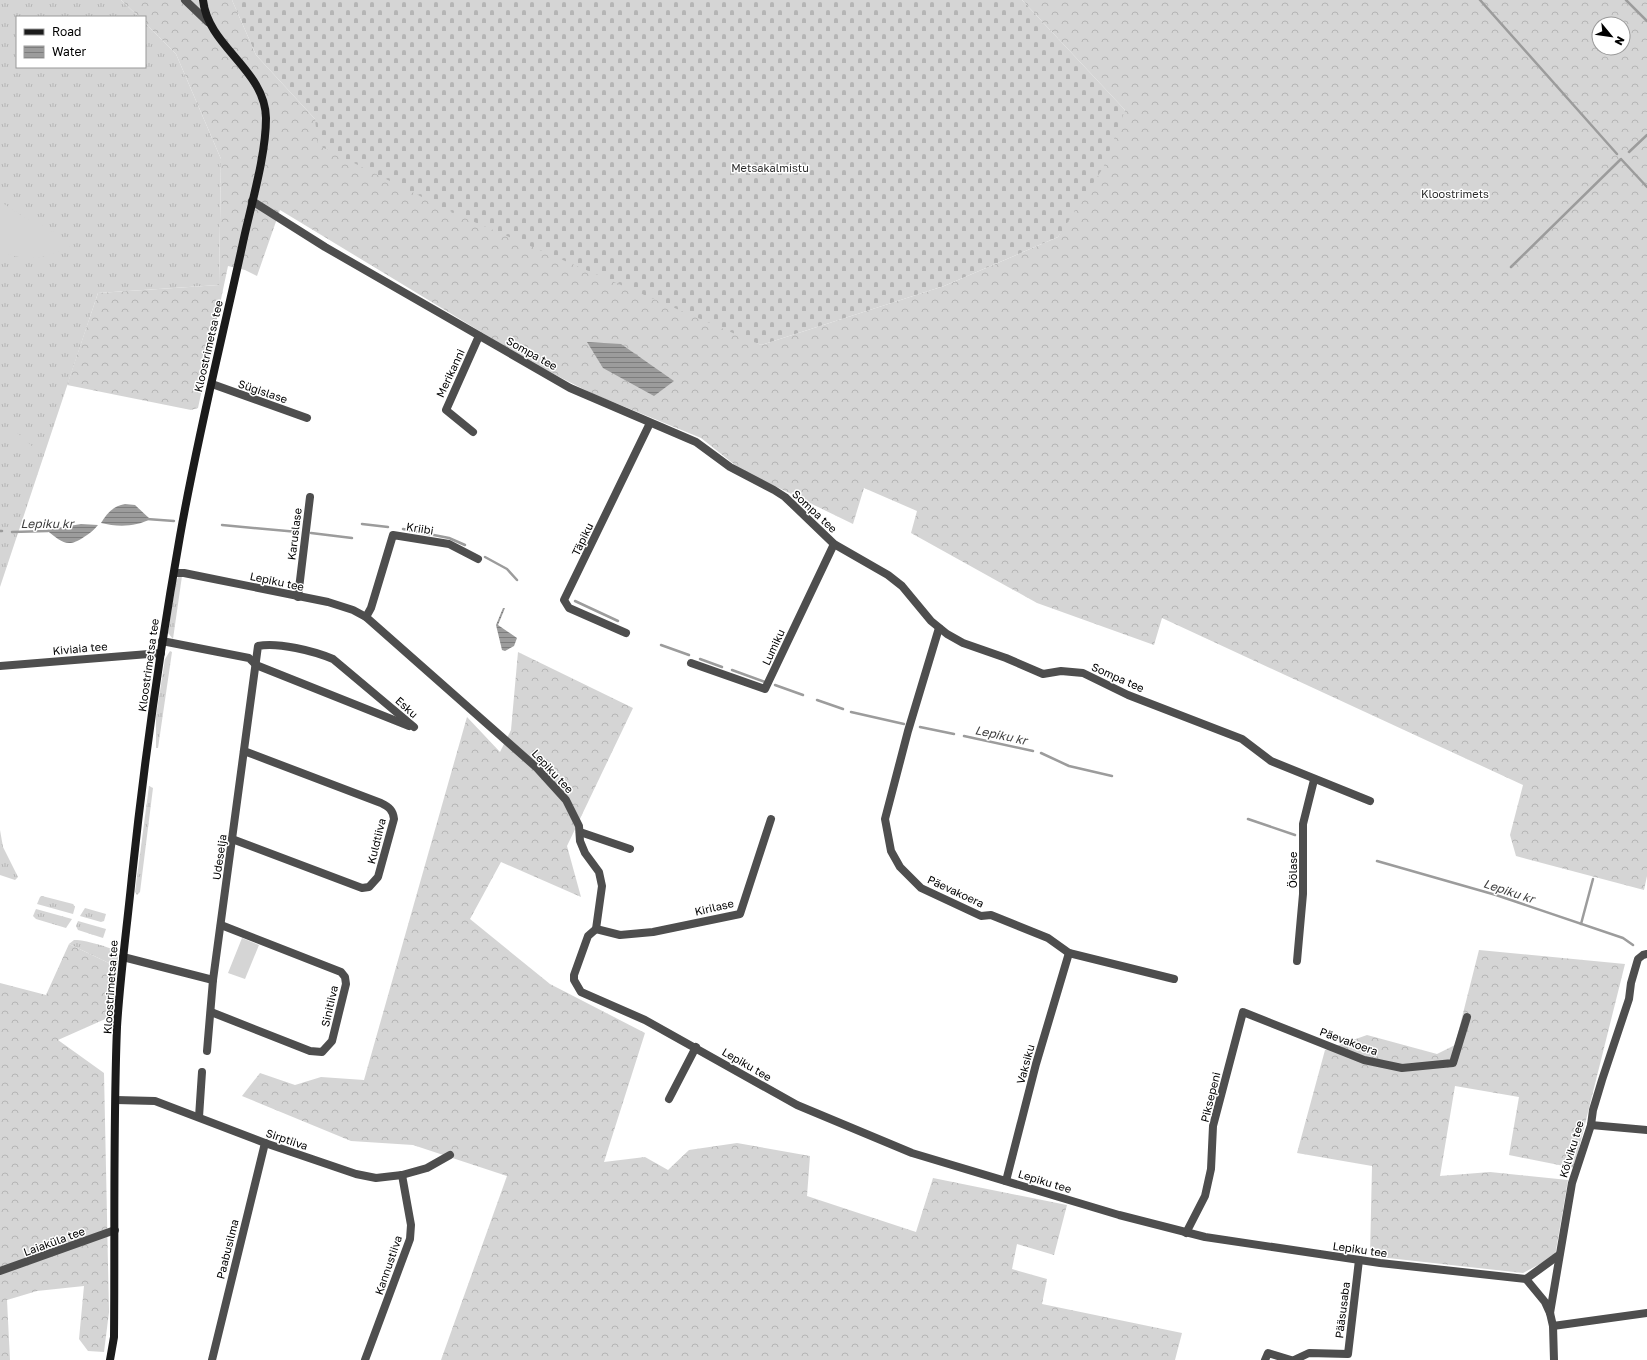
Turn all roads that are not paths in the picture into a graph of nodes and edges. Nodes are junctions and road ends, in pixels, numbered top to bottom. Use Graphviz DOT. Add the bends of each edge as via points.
graph roads {
  1 [pos="185,0"];
  2 [pos="203,0"];
  3 [pos="208,22"];
  4 [pos="252,201"];
  5 [pos="479,336"];
  6 [pos="212,384"];
  7 [pos="307,418"];
  8 [pos="650,423"];
  9 [pos="473,432"];
  10 [pos="310,498"];
  11 [pos="834,544"];
  12 [pos="478,559"];
  13 [pos="174,573"];
  14 [pos="298,597"];
  15 [pos="366,617"];
  16 [pos="940,628"];
  17 [pos="626,633"];
  18 [pos="162,641"];
  19 [pos="161,653"];
  20 [pos="691,664"];
  21 [pos="256,665"];
  22 [pos="0,666"];
  23 [pos="244,751"];
  24 [pos="1314,780"];
  25 [pos="1370,801"];
  26 [pos="771,819"];
  27 [pos="580,832"];
  28 [pos="232,839"];
  29 [pos="630,849"];
  30 [pos="221,925"];
  31 [pos="596,929"];
  32 [pos="1069,953"];
  33 [pos="1647,954"];
  34 [pos="123,957"];
  35 [pos="1297,961"];
  36 [pos="1174,979"];
  37 [pos="213,980"];
  38 [pos="211,1012"];
  39 [pos="1243,1012"];
  40 [pos="1467,1017"];
  41 [pos="696,1047"];
  42 [pos="207,1051"];
  43 [pos="202,1072"];
  44 [pos="669,1099"];
  45 [pos="116,1100"];
  46 [pos="199,1117"];
  47 [pos="1591,1125"];
  48 [pos="1647,1130"];
  49 [pos="264,1143"];
  50 [pos="450,1155"];
  51 [pos="402,1175"];
  52 [pos="1006,1181"];
  53 [pos="115,1230"];
  54 [pos="1186,1233"];
  55 [pos="1558,1255"];
  56 [pos="1359,1260"];
  57 [pos="0,1272"];
  58 [pos="1526,1279"];
  59 [pos="1550,1313"];
  60 [pos="1647,1313"];
  61 [pos="1553,1326"];
  62 [pos="110,1360"];
  63 [pos="212,1360"];
  64 [pos="365,1360"];
  65 [pos="1265,1360"];
  66 [pos="1291,1360"];
  67 [pos="1294,1360"];
  68 [pos="1554,1360"];
  1 -- 3 [label="street"];
  2 -- 3 [label="main road, Kloostrimetsa tee"];
  3 -- 4 [label="main road, Kloostrimetsa tee" via="254,80 265,107 263,148"];
  4 -- 5 [label="street, Sompa tee" via="325,247"];
  4 -- 6 [label="main road, Kloostrimetsa tee"];
  5 -- 8 [label="street, Sompa tee" via="570,388"];
  5 -- 9 [label="street, Merikanni" via="446,410"];
  6 -- 7 [label="street, Sügislase"];
  6 -- 13 [label="main road, Kloostrimetsa tee" via="202,420"];
  8 -- 11 [label="street, Sompa tee" via="696,442 730,467 785,497"];
  8 -- 17 [label="street, Täpiku" via="564,600 569,608"];
  10 -- 14 [label="street, Karuslase"];
  11 -- 16 [label="street, Sompa tee" via="888,575 902,586"];
  11 -- 20 [label="street, Lumiku" via="765,689"];
  12 -- 15 [label="street, Kriibi" via="450,544 393,535"];
  13 -- 14 [label="street, Lepiku tee"];
  13 -- 18 [label="main road, Kloostrimetsa tee"];
  14 -- 15 [label="street, Lepiku tee" via="343,606"];
  15 -- 27 [label="street, Lepiku tee" via="537,768 566,800"];
  16 -- 24 [label="street, Sompa tee" via="962,643 1043,674 1061,671 1083,673 1128,694 1242,738 1271,761"];
  16 -- 32 [label="street, Päevakoera" via="908,731 885,819 891,850 900,868 921,888 981,916 991,915 1048,938"];
  18 -- 19 [label="main road, Kloostrimetsa tee"];
  18 -- 21 [label="street, Esku" via="249,658"];
  19 -- 22 [label="street, Kiviaia tee"];
  19 -- 34 [label="main road, Kloostrimetsa tee"];
  21 -- 21 [label="street, Esku" via="378,714 414,727 343,666 327,656 268,644 258,646"];
  21 -- 23 [label="street, Udeselja"];
  23 -- 28 [label="street, Udeselja"];
  23 -- 28 [label="street, Kuldtiiva" via="381,803 389,807 394,819 378,878 369,887 362,888"];
  24 -- 25 [label="street, Sompa tee"];
  24 -- 35 [label="street, Öölase" via="1303,824 1303,894"];
  26 -- 31 [label="street, Kirilase" via="740,914 653,932 620,935"];
  27 -- 29 [label="street"];
  27 -- 31 [label="street, Lepiku tee" via="580,841 598,872 602,886"];
  28 -- 30 [label="street, Udeselja"];
  30 -- 37 [label="street, Udeselja"];
  30 -- 38 [label="street, Sinitiiva" via="341,972 346,984 332,1041 322,1052 310,1051"];
  31 -- 41 [label="street, Lepiku tee" via="588,936 574,975 581,992 645,1020"];
  32 -- 36 [label="street, Päevakoera"];
  32 -- 52 [label="street, Vaksiku" via="1036,1064"];
  33 -- 47 [label="street, Kõlviku tee" via="1638,959 1617,1038 1593,1110"];
  34 -- 37 [label="street"];
  34 -- 45 [label="main road, Kloostrimetsa tee"];
  37 -- 38 [label="street, Udeselja"];
  38 -- 42 [label="street, Udeselja"];
  39 -- 40 [label="street, Päevakoera" via="1364,1060 1402,1068 1453,1063"];
  39 -- 54 [label="street, Piksepeni" via="1213,1126 1211,1169 1205,1196"];
  41 -- 44 [label="street"];
  41 -- 52 [label="street, Lepiku tee" via="777,1095 847,1127 912,1153"];
  43 -- 46 [label="street"];
  45 -- 46 [label="street, Sirptiiva" via="155,1101"];
  45 -- 53 [label="main road, Kloostrimetsa tee"];
  46 -- 49 [label="street, Sirptiiva"];
  47 -- 48 [label="street"];
  47 -- 55 [label="street, Kõlviku tee" via="1572,1183"];
  49 -- 51 [label="street, Sirptiiva" via="356,1174 376,1178"];
  49 -- 63 [label="street, Paabusilma"];
  50 -- 51 [label="street, Sirptiiva" via="427,1168"];
  51 -- 64 [label="street, Kannustiiva" via="412,1225 410,1239"];
  52 -- 54 [label="street, Lepiku tee"];
  53 -- 57 [label="street, Laiaküla tee"];
  53 -- 62 [label="main road, Kloostrimetsa tee" via="114,1337"];
  54 -- 56 [label="street, Lepiku tee"];
  55 -- 58 [label="street"];
  55 -- 59 [label="street, Kõlviku tee"];
  56 -- 58 [label="street, Lepiku tee"];
  56 -- 67 [label="street, Pääsusaba" via="1348,1354 1309,1353"];
  58 -- 59 [label="street" via="1545,1302"];
  59 -- 61 [label="street, Kõlviku tee"];
  60 -- 61 [label="street"];
  61 -- 68 [label="street, Kõlviku tee"];
  65 -- 66 [label="street" via="1268,1353"];
}
